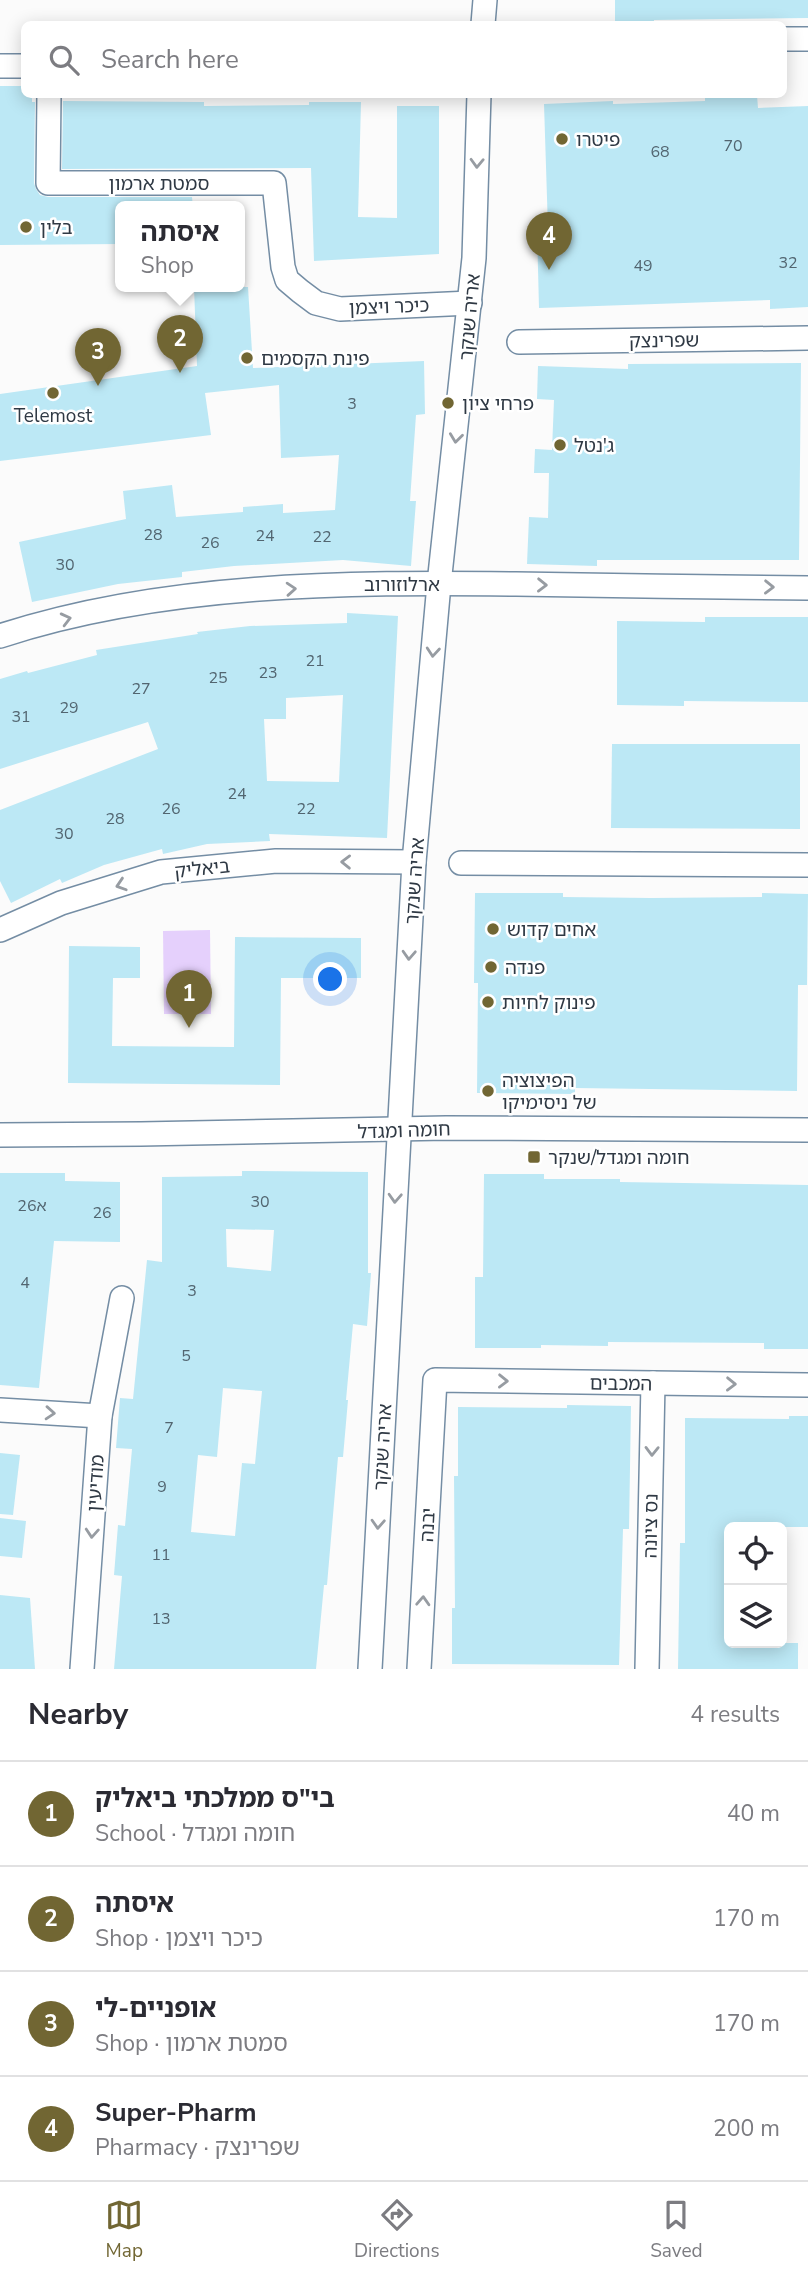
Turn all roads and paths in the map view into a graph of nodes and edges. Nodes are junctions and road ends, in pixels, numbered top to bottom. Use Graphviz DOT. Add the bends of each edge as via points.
graph roads {
  1 [pos="485,0"];
  2 [pos="483,21"];
  3 [pos="787,39"];
  4 [pos="808,39"];
  5 [pos="0,66"];
  6 [pos="21,66"];
  7 [pos="49,98"];
  8 [pos="479,98"];
  9 [pos="283,267"];
  10 [pos="470,303"];
  11 [pos="808,338"];
  12 [pos="519,342"];
  13 [pos="439,584"];
  14 [pos="808,588"];
  15 [pos="0,636"];
  16 [pos="414,862"];
  17 [pos="461,863"];
  18 [pos="808,865"];
  19 [pos="0,930"];
  20 [pos="398,1130"];
  21 [pos="808,1130"];
  22 [pos="0,1135"];
  23 [pos="122,1298"];
  24 [pos="435,1380"];
  25 [pos="653,1383"];
  26 [pos="808,1385"];
  27 [pos="0,1410"];
  28 [pos="100,1416"];
  29 [pos="82,1669"];
  30 [pos="370,1669"];
  31 [pos="419,1669"];
  32 [pos="647,1669"];
  1 -- 2 [label="street"];
  3 -- 4 [label="street"];
  5 -- 6 [label="street"];
  7 -- 9 [label="street, סמטת ארמון" via="48,183 274,183"];
  8 -- 10 [label="street, אריה שנקר, one-way"];
  9 -- 10 [label="street, כיכר ויצמן" via="287,280 316,303 340,309"];
  10 -- 13 [label="street, אריה שנקר, one-way"];
  11 -- 12 [label="street, שפרינצק"];
  13 -- 14 [label="street, ארלוזורוב, one-way"];
  15 -- 13 [label="street, ארלוזורוב, one-way" via="120,606 307,587"];
  13 -- 16 [label="street, אריה שנקר, one-way"];
  16 -- 19 [label="street, ביאליק, one-way" via="276,861 161,872 61,903"];
  16 -- 20 [label="street, אריה שנקר, one-way"];
  17 -- 18 [label="street"];
  20 -- 21 [label="street, חומה ומגדל"];
  20 -- 22 [label="street, חומה ומגדל"];
  20 -- 30 [label="street, אריה שנקר, one-way"];
  23 -- 28 [label="street, מודיעין"];
  24 -- 25 [label="street, המכבים, one-way"];
  31 -- 24 [label="street, יבנה, one-way"];
  25 -- 26 [label="street, המכבים, one-way"];
  25 -- 32 [label="street, נס ציונה, one-way"];
  27 -- 28 [label="street, one-way"];
  28 -- 29 [label="street, מודיעין, one-way"];
}
